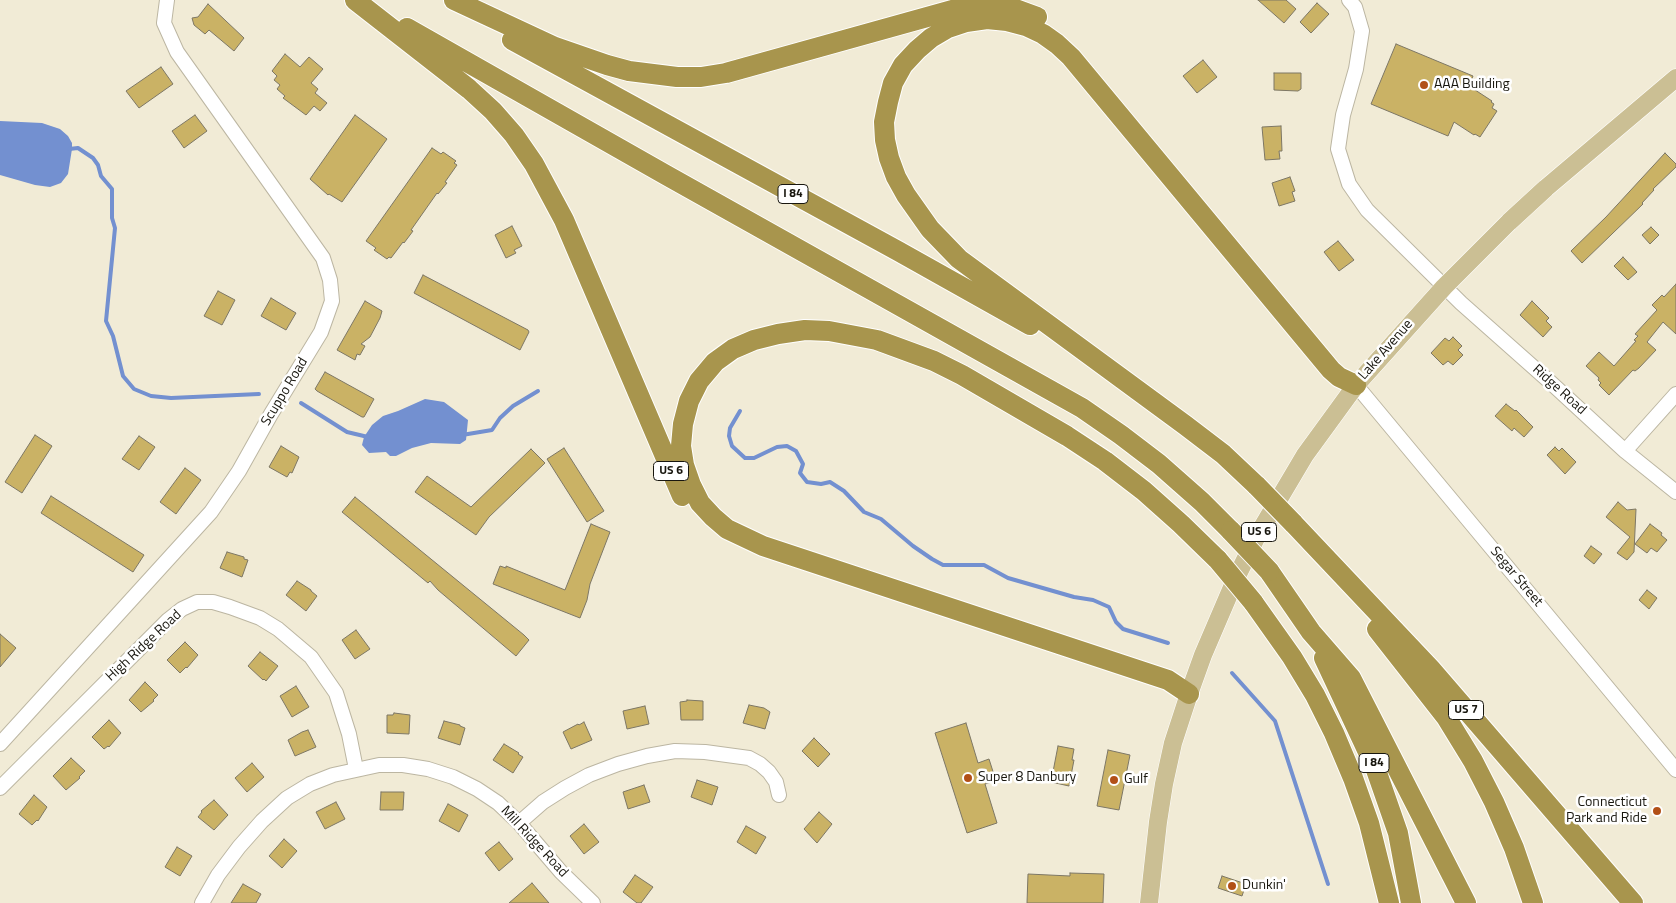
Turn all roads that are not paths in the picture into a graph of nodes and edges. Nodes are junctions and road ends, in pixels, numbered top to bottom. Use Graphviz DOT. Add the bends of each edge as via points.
graph roads {
  1 [pos="167,0"];
  2 [pos="355,0"];
  3 [pos="361,0"];
  4 [pos="438,0"];
  5 [pos="454,0"];
  6 [pos="1349,0"];
  7 [pos="1676,78"];
  8 [pos="1444,287"];
  9 [pos="1356,385"];
  10 [pos="1676,394"];
  11 [pos="1144,396"];
  12 [pos="1625,451"];
  13 [pos="1676,492"];
  14 [pos="1293,523"];
  15 [pos="1311,632"];
  16 [pos="1189,694"];
  17 [pos="0,744"];
  18 [pos="356,769"];
  19 [pos="1676,770"];
  20 [pos="0,788"];
  21 [pos="779,795"];
  22 [pos="519,822"];
  23 [pos="202,903"];
  24 [pos="593,903"];
  25 [pos="1149,903"];
  26 [pos="1389,903"];
  27 [pos="1411,903"];
  28 [pos="1466,903"];
  29 [pos="1533,903"];
  30 [pos="1633,903"];
  1 -- 17 [label="street, Scuppo Road" via="164,24 177,52 323,258 332,301 321,332 239,472 211,512"];
  2 -- 16 [label="highway, US 6" via="469,89 514,135 534,164 564,220 679,490 704,526 720,539 759,558 1164,692"];
  3 -- 15 [label="highway, I 84, bridge" via="1100,420 1159,464 1231,531 1269,572"];
  4 -- 11 [label="highway, I 84" via="958,285 1061,343"];
  5 -- 9 [label="highway" via="555,47 607,65 677,77 726,73 963,7 986,4 1031,14 1066,34 1080,48 1343,362"];
  6 -- 8 [label="street, Ridge Road" via="1355,7 1362,31 1338,149 1348,184 1367,210"];
  7 -- 8 [label="main road, Lake Avenue" via="1528,205"];
  8 -- 9 [label="main road, Lake Avenue"];
  8 -- 12 [label="street, Ridge Road"];
  9 -- 11 [label="highway" via="1331,370 1057,44 1026,26 1007,21 987,19 948,28 931,38 904,65 893,83 886,108 884,122 889,158 906,195 930,229 959,258"];
  9 -- 16 [label="main road, Lake Avenue / US 6" via="1305,455 1257,536 1218,617"];
  9 -- 19 [label="street, Segar Street"];
  10 -- 12 [label="street"];
  11 -- 14 [label="highway, I 84, bridge" via="1222,454"];
  12 -- 13 [label="street, Ridge Road"];
  14 -- 29 [label="highway, I 84" via="1450,724 1494,802"];
  14 -- 30 [label="highway, US 7" via="1430,668"];
  15 -- 27 [label="highway, I 84" via="1375,767 1398,833"];
  15 -- 28 [label="highway" via="1351,678"];
  16 -- 25 [label="main road, US 6" via="1164,784"];
  16 -- 26 [label="highway, bridge" via="1168,680 763,546 727,529 700,503 684,465 683,424 699,381 714,362 733,349 778,334 829,331 877,340 962,375 1105,461 1182,524 1218,560 1292,657 1315,695 1353,778 1369,823"];
  18 -- 20 [label="street, High Ridge Road" via="350,734 336,693 311,657 260,618 213,602 197,602 168,620"];
  18 -- 22 [label="street, Mill Ridge Road" via="403,765 453,777 498,803"];
  18 -- 23 [label="street, Mill Ridge Road" via="310,784 287,798 239,847 218,874"];
  21 -- 22 [label="street" via="769,772 749,758 675,751 618,764 589,775 543,802"];
  22 -- 24 [label="street, Mill Ridge Road" via="561,872"];
}
